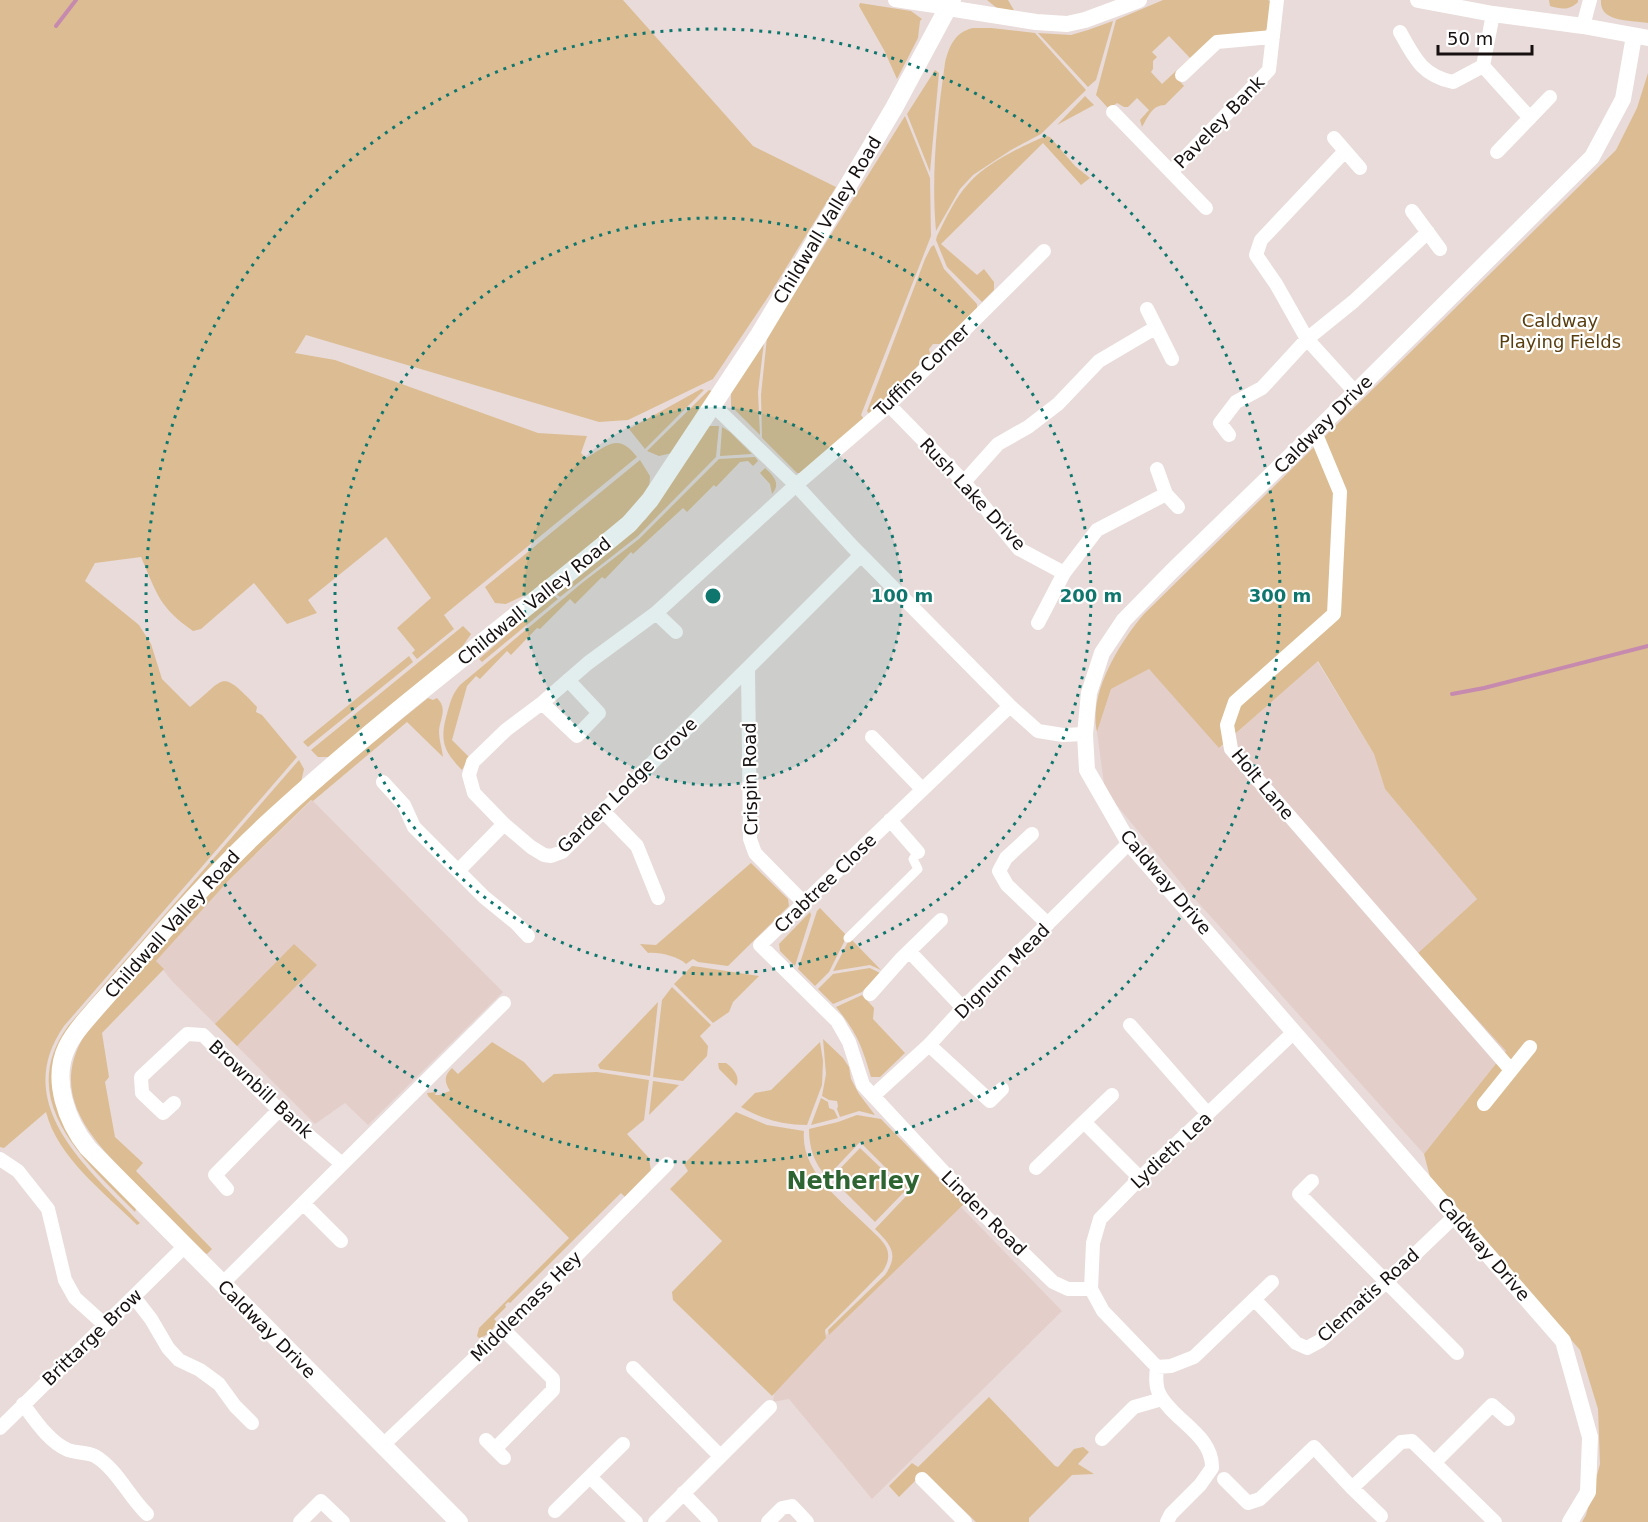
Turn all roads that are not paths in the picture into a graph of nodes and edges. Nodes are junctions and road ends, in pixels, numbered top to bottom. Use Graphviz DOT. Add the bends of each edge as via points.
graph roads {
  1 [pos="895,0"];
  2 [pos="980,0"];
  3 [pos="1277,0"];
  4 [pos="1418,0"];
  5 [pos="1590,0"];
  6 [pos="1135,1"];
  7 [pos="950,4"];
  8 [pos="1493,14"];
  9 [pos="1001,16"];
  10 [pos="1583,26"];
  11 [pos="1400,32"];
  12 [pos="1273,37"];
  13 [pos="1641,37"];
  14 [pos="1484,66"];
  15 [pos="1182,75"];
  16 [pos="1550,98"];
  17 [pos="1113,112"];
  18 [pos="1530,118"];
  19 [pos="1334,138"];
  20 [pos="1345,151"];
  21 [pos="1497,152"];
  22 [pos="1360,168"];
  23 [pos="1171,172"];
  24 [pos="1206,208"];
  25 [pos="1412,211"];
  26 [pos="1428,232"];
  27 [pos="1440,249"];
  28 [pos="1044,251"];
  29 [pos="1147,309"];
  30 [pos="1155,328"];
  31 [pos="1307,339"];
  32 [pos="1172,359"];
  33 [pos="1355,392"];
  34 [pos="713,405"];
  35 [pos="889,405"];
  36 [pos="1316,432"];
  37 [pos="1229,435"];
  38 [pos="1157,469"];
  39 [pos="964,482"];
  40 [pos="796,485"];
  41 [pos="1166,494"];
  42 [pos="1178,507"];
  43 [pos="861,555"];
  44 [pos="1064,573"];
  45 [pos="656,613"];
  46 [pos="1038,623"];
  47 [pos="676,632"];
  48 [pos="748,668"];
  49 [pos="568,680"];
  50 [pos="542,703"];
  51 [pos="1010,706"];
  52 [pos="1085,734"];
  53 [pos="872,737"];
  54 [pos="383,782"];
  55 [pos="922,789"];
  56 [pos="603,811"];
  57 [pos="890,820"];
  58 [pos="504,824"];
  59 [pos="1032,834"];
  60 [pos="1129,843"];
  61 [pos="918,852"];
  62 [pos="458,871"];
  63 [pos="658,898"];
  64 [pos="805,904"];
  65 [pos="942,920"];
  66 [pos="1048,924"];
  67 [pos="528,936"];
  68 [pos="848,938"];
  69 [pos="760,945"];
  70 [pos="909,951"];
  71 [pos="870,994"];
  72 [pos="504,1003"];
  73 [pos="963,1008"];
  74 [pos="1130,1025"];
  75 [pos="1294,1032"];
  76 [pos="929,1045"];
  77 [pos="1530,1047"];
  78 [pos="1511,1070"];
  79 [pos="1002,1089"];
  80 [pos="1112,1095"];
  81 [pos="873,1096"];
  82 [pos="174,1103"];
  83 [pos="1484,1104"];
  84 [pos="279,1110"];
  85 [pos="1208,1114"];
  86 [pos="1084,1122"];
  87 [pos="76,1134"];
  88 [pos="0,1159"];
  89 [pos="342,1164"];
  90 [pos="667,1164"];
  91 [pos="1036,1168"];
  92 [pos="1140,1178"];
  93 [pos="1312,1181"];
  94 [pos="228,1189"];
  95 [pos="304,1204"];
  96 [pos="1455,1216"];
  97 [pos="341,1242"];
  98 [pos="185,1246"];
  99 [pos="1272,1281"];
  100 [pos="1385,1283"];
  101 [pos="222,1284"];
  102 [pos="1090,1289"];
  103 [pos="134,1297"];
  104 [pos="1254,1299"];
  105 [pos="105,1325"];
  106 [pos="504,1330"];
  107 [pos="1457,1353"];
  108 [pos="1157,1367"];
  109 [pos="633,1368"];
  110 [pos="1162,1399"];
  111 [pos="23,1404"];
  112 [pos="770,1407"];
  113 [pos="1508,1419"];
  114 [pos="2,1423"];
  115 [pos="252,1424"];
  116 [pos="1102,1438"];
  117 [pos="623,1444"];
  118 [pos="382,1446"];
  119 [pos="495,1449"];
  120 [pos="720,1456"];
  121 [pos="1435,1462"];
  122 [pos="590,1477"];
  123 [pos="922,1479"];
  124 [pos="1224,1479"];
  125 [pos="1352,1488"];
  126 [pos="682,1493"];
  127 [pos="555,1510"];
  128 [pos="147,1514"];
  129 [pos="1381,1516"];
  130 [pos="300,1522"];
  131 [pos="343,1522"];
  132 [pos="459,1522"];
  133 [pos="636,1522"];
  134 [pos="655,1522"];
  135 [pos="711,1522"];
  136 [pos="768,1522"];
  137 [pos="807,1522"];
  138 [pos="965,1522"];
  139 [pos="1167,1522"];
  140 [pos="1495,1522"];
  141 [pos="1570,1522"];
  1 -- 7 [label="street"];
  2 -- 9 [label="street"];
  3 -- 12 [label="street, Paveley Bank"];
  4 -- 8 [label="street"];
  5 -- 10 [label="street"];
  6 -- 9 [label="street" via="1067,24"];
  7 -- 9 [label="street"];
  7 -- 34 [label="main road, Childwall Valley Road" via="894,108"];
  8 -- 10 [label="street"];
  8 -- 14 [label="street"];
  10 -- 13 [label="street"];
  11 -- 14 [label="street" via="1418,64 1437,78 1454,82"];
  12 -- 15 [label="street" via="1217,42"];
  12 -- 23 [label="street, Paveley Bank" via="1269,70"];
  13 -- 33 [label="street, Caldway Drive" via="1623,99 1592,157"];
  14 -- 18 [label="street"];
  16 -- 18 [label="street"];
  17 -- 23 [label="street"];
  18 -- 21 [label="street"];
  19 -- 20 [label="street"];
  20 -- 22 [label="street"];
  20 -- 31 [label="street" via="1261,240 1256,255"];
  23 -- 24 [label="street"];
  25 -- 26 [label="street"];
  26 -- 27 [label="street"];
  26 -- 31 [label="street"];
  28 -- 35 [label="street, Tuffins Corner"];
  29 -- 30 [label="street"];
  30 -- 32 [label="street"];
  30 -- 39 [label="street" via="1099,361 1058,404 1028,428 998,444"];
  31 -- 33 [label="street"];
  31 -- 37 [label="street" via="1262,388 1236,402 1220,423"];
  33 -- 36 [label="street, Caldway Drive"];
  34 -- 40 [label="street"];
  34 -- 87 [label="main road, Childwall Valley Road" via="650,501 629,524 322,774 221,868 156,939 67,1047 61,1082"];
  35 -- 39 [label="street, Rush Lake Drive"];
  35 -- 40 [label="street, Tuffins Corner"];
  36 -- 52 [label="street, Caldway Drive" via="1124,620 1102,653 1089,693"];
  36 -- 78 [label="street, Holt Lane" via="1340,492 1334,614 1235,702 1227,724 1232,749"];
  38 -- 41 [label="street"];
  39 -- 44 [label="street, Rush Lake Drive" via="1020,549"];
  40 -- 43 [label="street"];
  40 -- 45 [label="street, Garden Lodge Grove"];
  41 -- 42 [label="street"];
  41 -- 44 [label="street" via="1097,530"];
  43 -- 48 [label="street, Garden Lodge Grove"];
  43 -- 51 [label="street"];
  44 -- 46 [label="street"];
  45 -- 47 [label="street"];
  45 -- 49 [label="street, Garden Lodge Grove"];
  48 -- 56 [label="street, Garden Lodge Grove"];
  48 -- 64 [label="street, Crispin Road" via="750,839 755,853"];
  49 -- 50 [label="street, Garden Lodge Grove"];
  49 -- 50 [label="street" via="598,713 577,736"];
  50 -- 58 [label="street, Garden Lodge Grove" via="473,762 469,775 474,793"];
  51 -- 52 [label="street" via="1038,731"];
  51 -- 55 [label="street, Crabtree Close"];
  52 -- 60 [label="street, Caldway Drive" via="1087,770"];
  53 -- 55 [label="street"];
  54 -- 62 [label="street" via="404,805 414,827"];
  55 -- 57 [label="street, Crabtree Close"];
  56 -- 58 [label="street, Garden Lodge Grove" via="562,852 551,856 531,847"];
  56 -- 63 [label="street" via="637,846"];
  57 -- 61 [label="street, Crabtree Close"];
  57 -- 64 [label="street, Crabtree Close"];
  58 -- 62 [label="street"];
  59 -- 66 [label="street" via="1006,858 999,871 1007,885"];
  60 -- 66 [label="street, Dignum Mead"];
  60 -- 75 [label="street, Caldway Drive"];
  61 -- 68 [label="street, Crabtree Close" via="913,859 918,869"];
  62 -- 67 [label="street"];
  64 -- 69 [label="street, Crabtree Close"];
  65 -- 70 [label="street"];
  66 -- 73 [label="street, Dignum Mead"];
  69 -- 81 [label="street, Linden Road" via="837,1021 849,1042 863,1085"];
  70 -- 71 [label="street"];
  70 -- 73 [label="street"];
  72 -- 89 [label="street"];
  73 -- 76 [label="street, Dignum Mead"];
  74 -- 85 [label="street"];
  75 -- 85 [label="street, Lydieth Lea"];
  75 -- 96 [label="street, Caldway Drive"];
  76 -- 79 [label="street" via="990,1101"];
  76 -- 81 [label="street, Dignum Mead"];
  77 -- 78 [label="street"];
  78 -- 83 [label="street"];
  80 -- 86 [label="street"];
  81 -- 102 [label="street, Linden Road" via="980,1211 1053,1282 1068,1289"];
  82 -- 84 [label="street, Brownbill Bank" via="163,1113 142,1093 141,1077 187,1034 203,1035"];
  84 -- 89 [label="street, Brownbill Bank"];
  84 -- 94 [label="street" via="215,1175"];
  85 -- 92 [label="street, Lydieth Lea"];
  86 -- 91 [label="street"];
  86 -- 92 [label="street"];
  87 -- 98 [label="main road, Caldway Drive"];
  88 -- 105 [label="street" via="18,1171 48,1209 65,1280 75,1298"];
  89 -- 95 [label="street"];
  90 -- 106 [label="street, Middlemass Hey"];
  92 -- 102 [label="street, Lydieth Lea" via="1100,1219 1093,1243"];
  93 -- 100 [label="street" via="1299,1194"];
  95 -- 97 [label="street"];
  95 -- 101 [label="street"];
  96 -- 100 [label="street, Clematis Road"];
  96 -- 141 [label="street, Caldway Drive" via="1563,1341 1590,1437 1588,1492"];
  98 -- 101 [label="main road, Caldway Drive"];
  98 -- 103 [label="street, Brittarge Brow"];
  99 -- 104 [label="street"];
  100 -- 104 [label="street, Clematis Road" via="1307,1348 1296,1343"];
  100 -- 107 [label="street"];
  101 -- 118 [label="main road, Caldway Drive"];
  102 -- 108 [label="street" via="1103,1311"];
  103 -- 105 [label="street, Brittarge Brow"];
  103 -- 115 [label="street" via="179,1360 219,1384"];
  104 -- 108 [label="street" via="1194,1357"];
  105 -- 111 [label="street, Brittarge Brow"];
  106 -- 118 [label="street, Middlemass Hey"];
  106 -- 119 [label="street" via="553,1379 553,1390"];
  108 -- 110 [label="street"];
  109 -- 120 [label="street"];
  110 -- 116 [label="street" via="1134,1407"];
  110 -- 139 [label="street" via="1196,1434 1212,1461 1212,1468 1200,1485"];
  111 -- 114 [label="street, Brittarge Brow"];
  111 -- 128 [label="street" via="50,1438 68,1450 93,1455 109,1468"];
  112 -- 120 [label="street"];
  113 -- 121 [label="street" via="1492,1405"];
  117 -- 122 [label="street"];
  118 -- 132 [label="main road, Caldway Drive"];
  120 -- 126 [label="street"];
  121 -- 125 [label="street" via="1412,1442 1401,1442"];
  121 -- 140 [label="street"];
  122 -- 127 [label="street"];
  122 -- 133 [label="street"];
  123 -- 138 [label="street"];
  124 -- 125 [label="street" via="1248,1503 1260,1499 1314,1446"];
  125 -- 129 [label="street"];
  126 -- 134 [label="street"];
  126 -- 135 [label="street"];
  130 -- 131 [label="street" via="321,1501"];
  136 -- 137 [label="street" via="782,1508 792,1506"];
}
